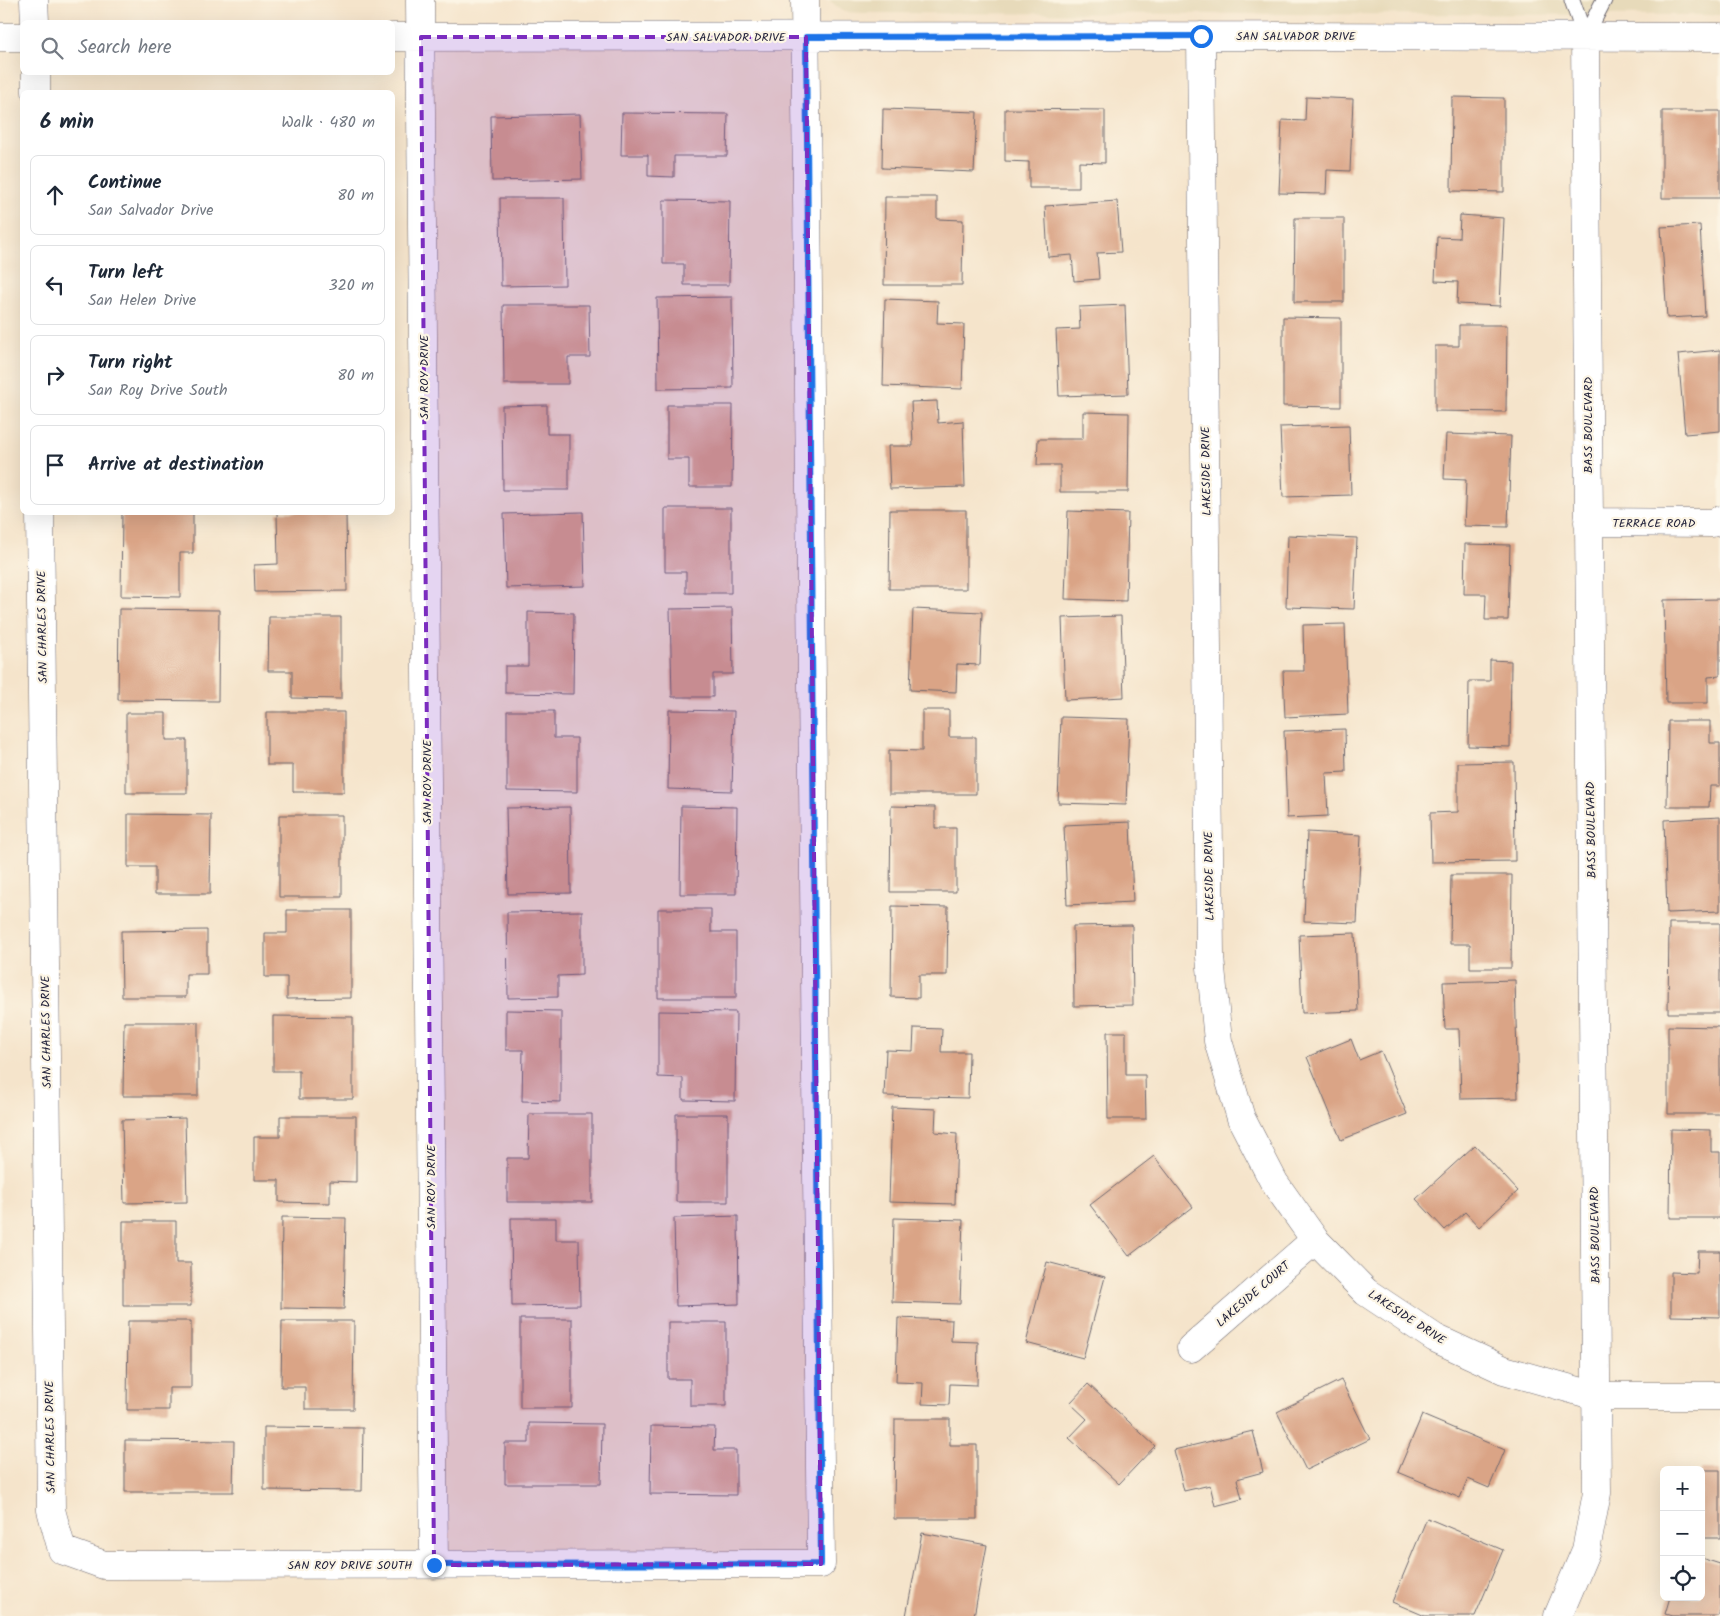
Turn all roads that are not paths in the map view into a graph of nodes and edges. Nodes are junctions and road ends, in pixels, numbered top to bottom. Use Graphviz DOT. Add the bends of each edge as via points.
graph roads {
  1 [pos="34,0"];
  2 [pos="420,0"];
  3 [pos="805,0"];
  4 [pos="1572,0"];
  5 [pos="1604,0"];
  6 [pos="35,20"];
  7 [pos="1201,36"];
  8 [pos="20,37"];
  9 [pos="395,37"];
  10 [pos="421,37"];
  11 [pos="806,37"];
  12 [pos="1585,37"];
  13 [pos="1720,37"];
  14 [pos="0,38"];
  15 [pos="36,75"];
  16 [pos="36,90"];
  17 [pos="40,515"];
  18 [pos="1720,520"];
  19 [pos="1588,522"];
  20 [pos="1315,1240"];
  21 [pos="1191,1348"];
  22 [pos="1596,1396"];
  23 [pos="1720,1396"];
  24 [pos="62,1550"];
  25 [pos="434,1565"];
  26 [pos="1558,1616"];
  1 -- 6 [label="street"];
  2 -- 10 [label="street, SAN ROY DRIVE"];
  3 -- 11 [label="street"];
  4 -- 12 [label="lane"];
  5 -- 12 [label="lane"];
  7 -- 11 [label="street, SAN SALVADOR DRIVE"];
  7 -- 12 [label="street, SAN SALVADOR DRIVE"];
  7 -- 20 [label="street, LAKESIDE DRIVE" via="1210,957 1218,1041 1241,1118 1274,1182"];
  8 -- 14 [label="street"];
  9 -- 10 [label="street, SAN SALVADOR DRIVE"];
  10 -- 11 [label="street, SAN SALVADOR DRIVE"];
  10 -- 25 [label="street, SAN ROY DRIVE"];
  11 -- 25 [label="street, SAN ROY DRIVE SOUTH" via="821,1564"];
  12 -- 13 [label="street, SAN SALVADOR DRIVE"];
  12 -- 19 [label="street, BASS BOULEVARD"];
  15 -- 16 [label="street"];
  17 -- 24 [label="street, SAN CHARLES DRIVE" via="51,1510"];
  18 -- 19 [label="street, TERRACE ROAD" via="1712,523"];
  19 -- 22 [label="street, BASS BOULEVARD"];
  20 -- 21 [label="street, LAKESIDE COURT"];
  20 -- 22 [label="street, LAKESIDE DRIVE" via="1366,1292 1435,1338 1504,1370"];
  22 -- 23 [label="street, LAKESIDE DRIVE"];
  22 -- 26 [label="street, BASS BOULEVARD" via="1597,1493 1586,1550"];
  24 -- 25 [label="street, SAN ROY DRIVE SOUTH" via="104,1565"];
}
